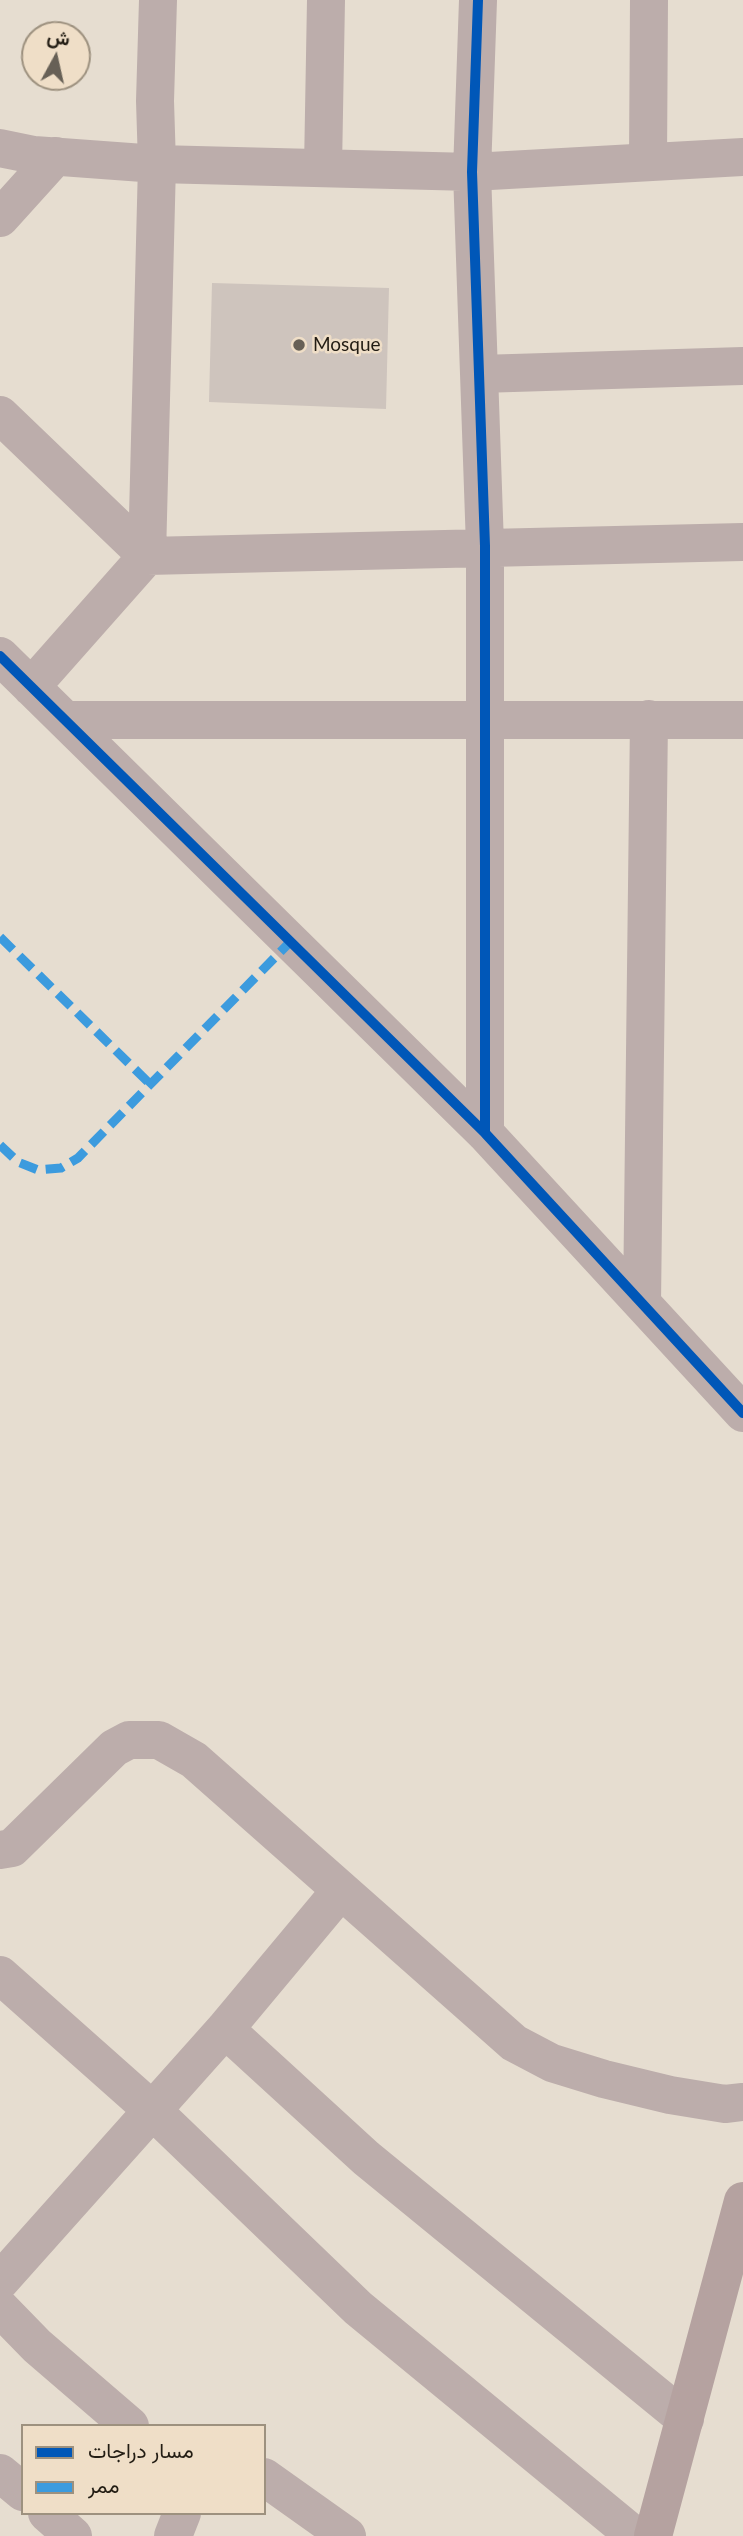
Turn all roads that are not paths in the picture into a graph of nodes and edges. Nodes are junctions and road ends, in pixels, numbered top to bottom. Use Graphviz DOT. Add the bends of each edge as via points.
graph roads {
  1 [pos="158,0"];
  2 [pos="326,0"];
  3 [pos="478,0"];
  4 [pos="649,0"];
  5 [pos="0,148"];
  6 [pos="56,156"];
  7 [pos="743,157"];
  8 [pos="648,162"];
  9 [pos="157,164"];
  10 [pos="323,169"];
  11 [pos="472,172"];
  12 [pos="0,218"];
  13 [pos="743,366"];
  14 [pos="480,374"];
  15 [pos="0,415"];
  16 [pos="743,542"];
  17 [pos="485,546"];
  18 [pos="147,556"];
  19 [pos="0,656"];
  20 [pos="31,687"];
  21 [pos="649,719"];
  22 [pos="65,720"];
  23 [pos="743,720"];
  24 [pos="483,722"];
  25 [pos="485,1133"];
  26 [pos="642,1303"];
  27 [pos="743,1413"];
  28 [pos="0,1850"];
  29 [pos="341,1890"];
  30 [pos="0,1975"];
  31 [pos="225,2029"];
  32 [pos="743,2102"];
  33 [pos="152,2110"];
  34 [pos="743,2201"];
  35 [pos="0,2281"];
  36 [pos="0,2308"];
  37 [pos="685,2419"];
  38 [pos="128,2424"];
  39 [pos="0,2473"];
  40 [pos="266,2478"];
  41 [pos="21,2490"];
  42 [pos="49,2515"];
  43 [pos="181,2515"];
  44 [pos="73,2536"];
  45 [pos="173,2536"];
  46 [pos="347,2536"];
  47 [pos="635,2536"];
  48 [pos="653,2536"];
  1 -- 9 [label="street"];
  2 -- 10 [label="street"];
  3 -- 11 [label="street"];
  4 -- 8 [label="street"];
  5 -- 6 [label="street"];
  6 -- 9 [label="street"];
  6 -- 12 [label="street"];
  7 -- 8 [label="street"];
  8 -- 11 [label="street"];
  9 -- 10 [label="street"];
  9 -- 18 [label="street"];
  10 -- 11 [label="street"];
  11 -- 14 [label="street"];
  13 -- 14 [label="street"];
  14 -- 17 [label="street"];
  15 -- 18 [label="street"];
  16 -- 17 [label="street"];
  17 -- 18 [label="street"];
  17 -- 24 [label="street"];
  18 -- 20 [label="street"];
  19 -- 20 [label="street"];
  20 -- 22 [label="street"];
  21 -- 23 [label="street"];
  21 -- 24 [label="street"];
  21 -- 26 [label="street"];
  22 -- 24 [label="street"];
  22 -- 25 [label="street"];
  24 -- 25 [label="street"];
  25 -- 26 [label="street"];
  26 -- 27 [label="street"];
  28 -- 29 [label="street" via="12,1848 114,1748 129,1740 159,1740 194,1760"];
  29 -- 31 [label="street"];
  29 -- 32 [label="street" via="514,2043 552,2063 670,2095 725,2104"];
  30 -- 33 [label="street"];
  31 -- 33 [label="street"];
  31 -- 37 [label="street" via="366,2158"];
  33 -- 35 [label="street"];
  33 -- 47 [label="street" via="358,2308"];
  34 -- 37 [label="main road"];
  36 -- 38 [label="street"];
  37 -- 48 [label="main road"];
  39 -- 41 [label="street"];
  40 -- 46 [label="street"];
  42 -- 44 [label="street"];
  43 -- 45 [label="street"];
}
